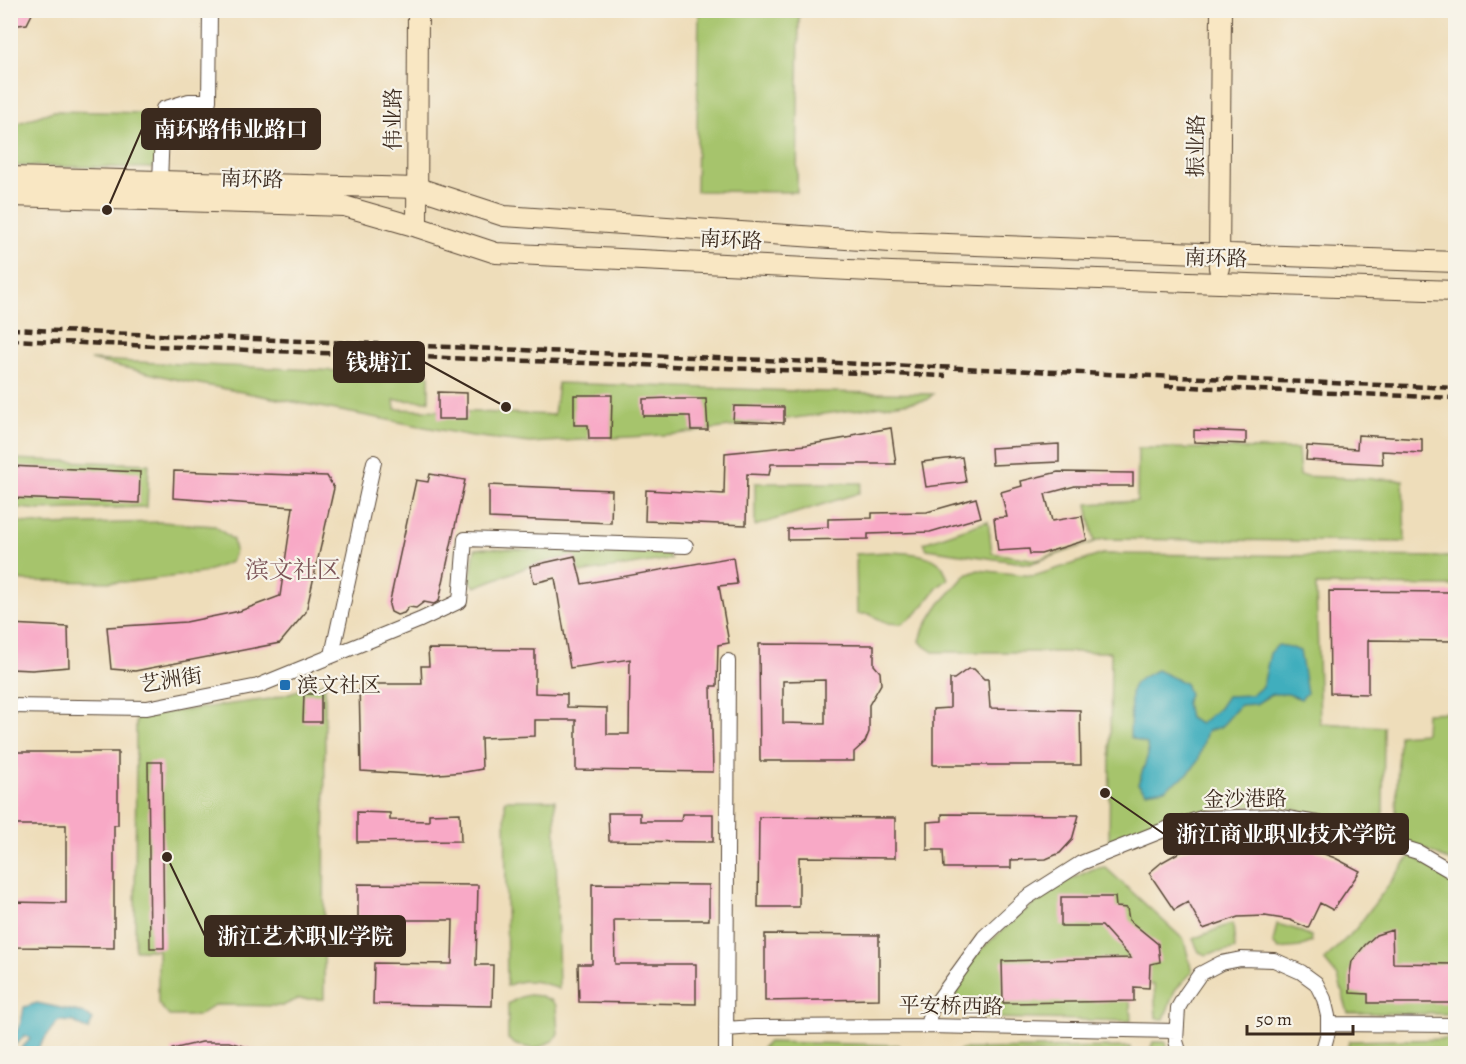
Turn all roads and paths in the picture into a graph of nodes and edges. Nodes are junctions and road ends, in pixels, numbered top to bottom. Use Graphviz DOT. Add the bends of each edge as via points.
graph roads {
  1 [pos="210,10"];
  2 [pos="418,10"];
  3 [pos="1221,10"];
  4 [pos="10,177"];
  5 [pos="160,181"];
  6 [pos="418,188"];
  7 [pos="10,196"];
  8 [pos="417,227"];
  9 [pos="1218,255"];
  10 [pos="1455,262"];
  11 [pos="1220,282"];
  12 [pos="1455,291"];
  13 [pos="374,462"];
  14 [pos="686,546"];
  15 [pos="332,655"];
  16 [pos="728,661"];
  17 [pos="10,706"];
  18 [pos="1455,874"];
  19 [pos="1328,1024"];
  20 [pos="1455,1025"];
  21 [pos="927,1026"];
  22 [pos="726,1029"];
  23 [pos="1176,1031"];
  24 [pos="726,1053"];
  25 [pos="1180,1053"];
  26 [pos="1322,1053"];
  1 -- 5 [label="street" via="209,101 189,101 163,110"];
  2 -- 6 [label="main road, 伟业路"];
  3 -- 9 [label="main road, 振业路"];
  4 -- 5 [label="main road, 南环路"];
  5 -- 6 [label="main road, 南环路"];
  6 -- 8 [label="main road, 伟业路"];
  6 -- 9 [label="main road, 南环路" via="504,216 891,242"];
  7 -- 8 [label="main road, 南环路" via="345,207"];
  8 -- 11 [label="main road, 南环路" via="496,253 891,272"];
  9 -- 10 [label="main road, 南环路"];
  9 -- 11 [label="main road, 振业路"];
  11 -- 12 [label="main road, 南环路"];
  13 -- 15 [label="street"];
  14 -- 15 [label="street, 艺洲街" via="465,539 460,601"];
  15 -- 17 [label="street, 艺洲街" via="258,686 147,708"];
  16 -- 22 [label="street"];
  18 -- 21 [label="street, 金沙港路" via="1418,852 1330,825 1274,816 1202,818 1081,863 1026,898 984,937 931,1010"];
  19 -- 20 [label="street"];
  19 -- 23 [label="street" via="1324,999 1316,983 1274,960 1241,959 1221,963 1200,974 1178,1008"];
  19 -- 26 [label="street"];
  21 -- 22 [label="street, 平安桥西路"];
  21 -- 23 [label="street, 平安桥西路"];
  22 -- 24 [label="street"];
  23 -- 25 [label="street"];
}
